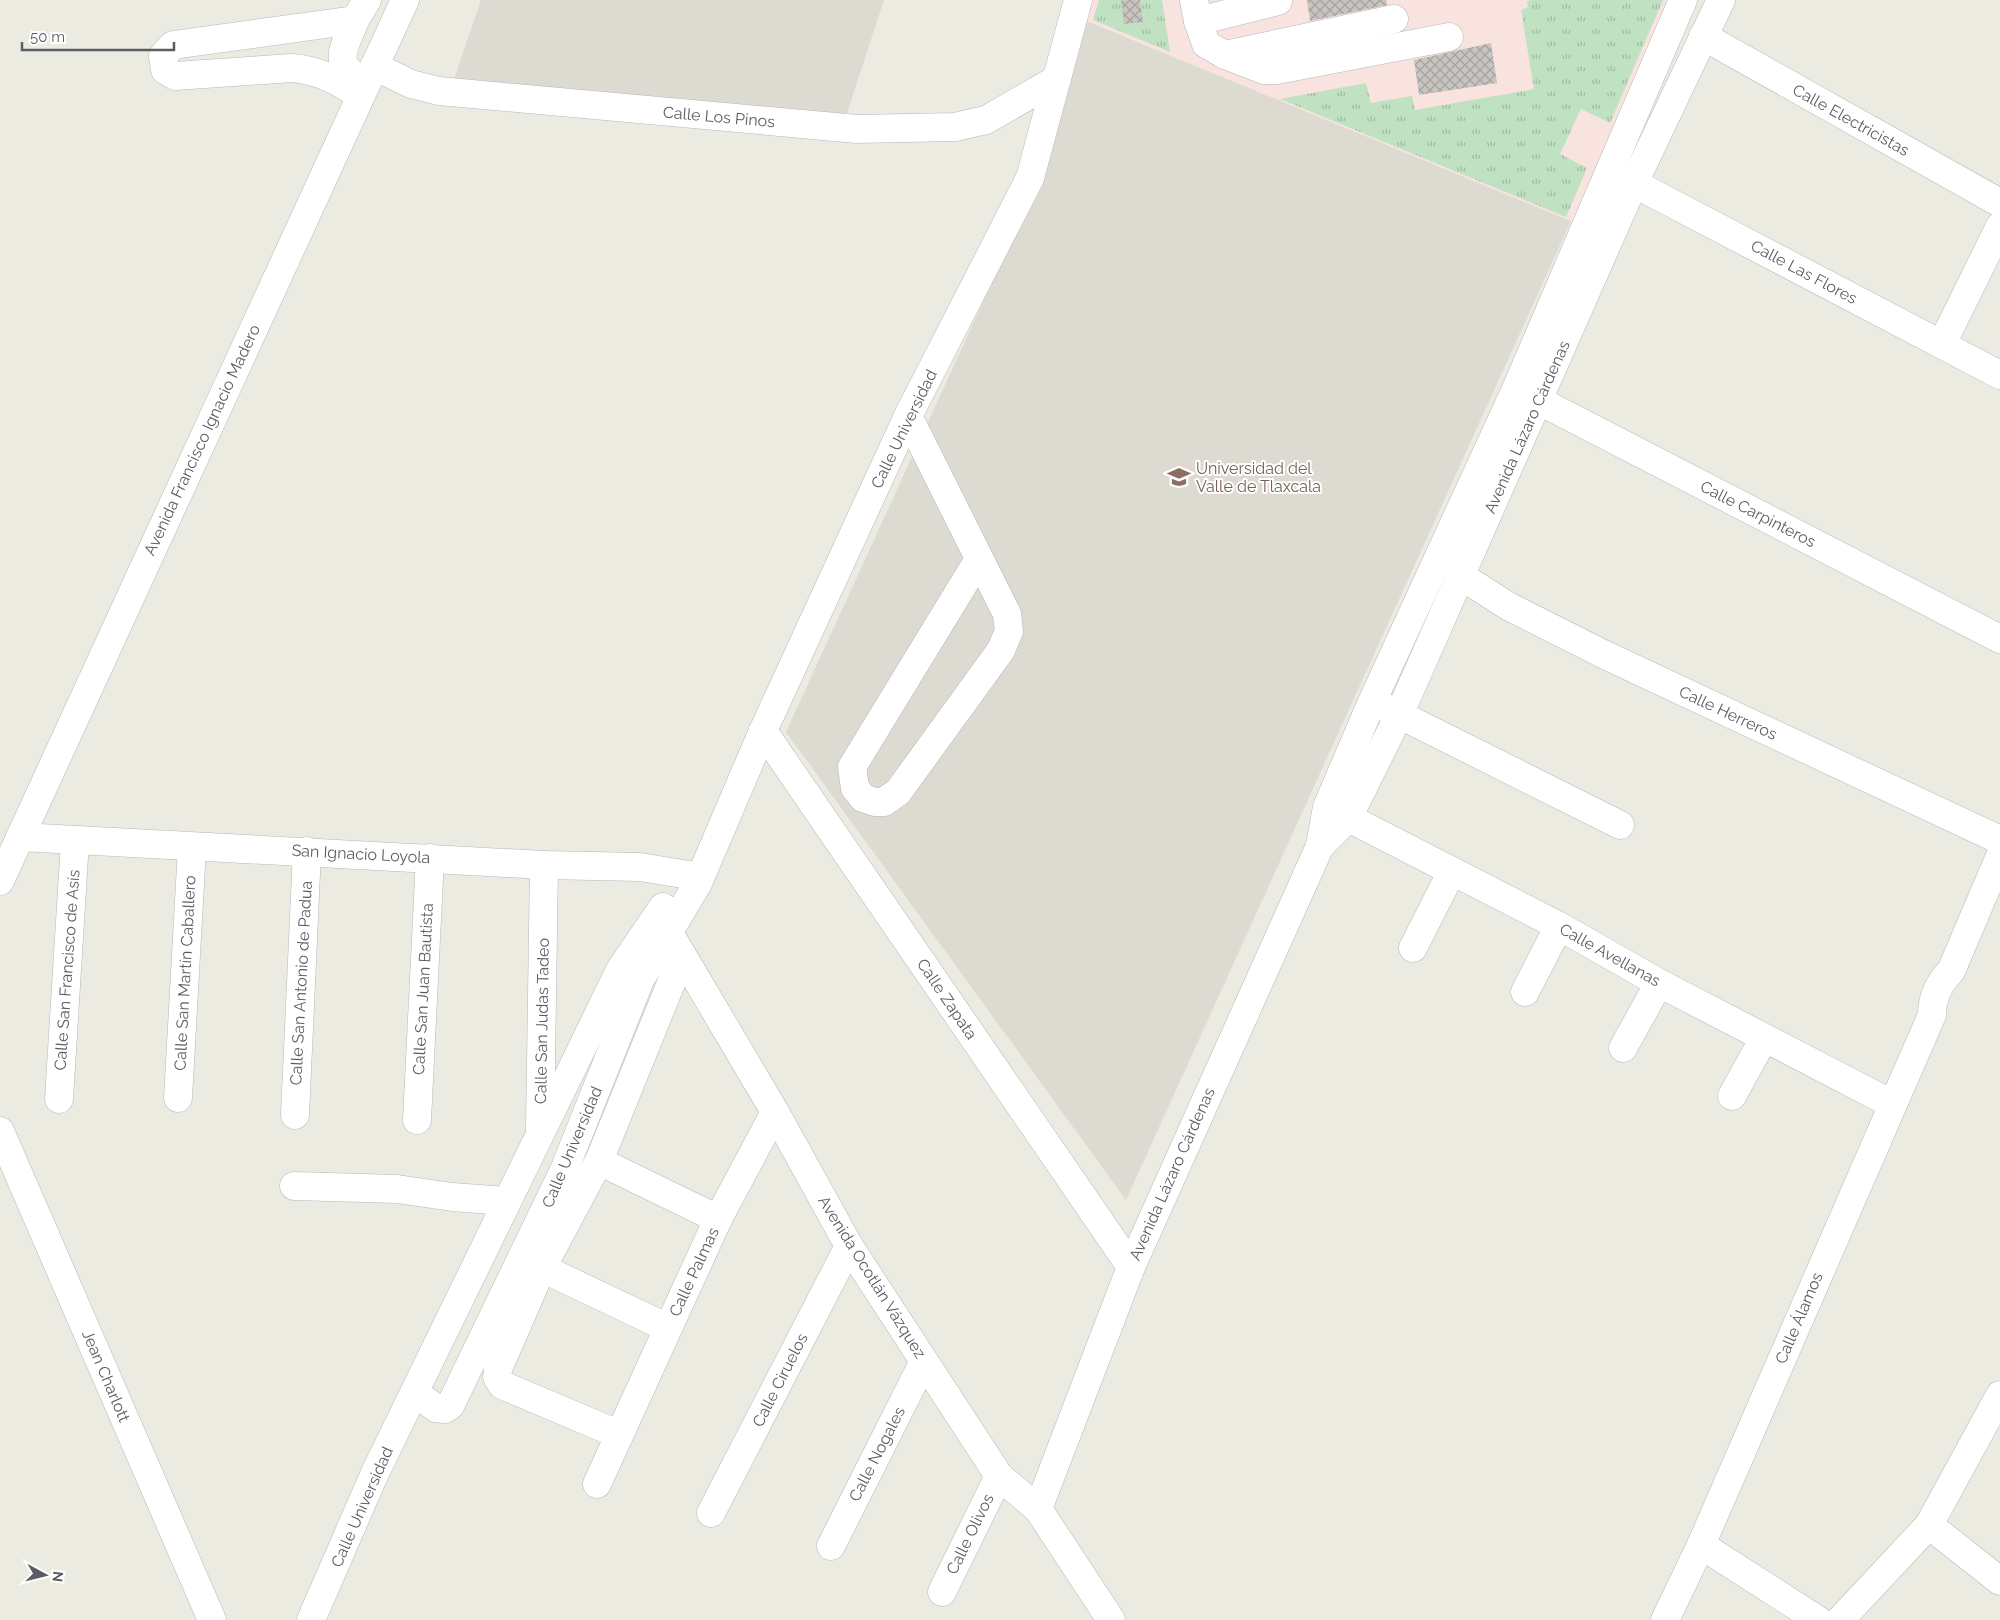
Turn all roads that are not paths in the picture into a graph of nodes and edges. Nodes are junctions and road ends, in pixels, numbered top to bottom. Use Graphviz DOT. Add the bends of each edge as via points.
graph roads {
  1 [pos="405,0"];
  2 [pos="1078,0"];
  3 [pos="1682,0"];
  4 [pos="1721,0"];
  5 [pos="1278,1"];
  6 [pos="361,10"];
  7 [pos="1196,10"];
  8 [pos="1394,19"];
  9 [pos="1703,36"];
  10 [pos="1449,37"];
  11 [pos="1225,55"];
  12 [pos="1057,79"];
  13 [pos="367,81"];
  14 [pos="1608,170"];
  15 [pos="1634,182"];
  16 [pos="2000,203"];
  17 [pos="2000,226"];
  18 [pos="1942,344"];
  19 [pos="2000,375"];
  20 [pos="1527,395"];
  21 [pos="908,416"];
  22 [pos="979,559"];
  23 [pos="1462,576"];
  24 [pos="2000,639"];
  25 [pos="1372,702"];
  26 [pos="1399,714"];
  27 [pos="763,731"];
  28 [pos="1337,812"];
  29 [pos="1620,825"];
  30 [pos="20,837"];
  31 [pos="2000,840"];
  32 [pos="75,841"];
  33 [pos="192,848"];
  34 [pos="306,851"];
  35 [pos="2000,856"];
  36 [pos="430,858"];
  37 [pos="544,866"];
  38 [pos="1452,871"];
  39 [pos="694,879"];
  40 [pos="0,881"];
  41 [pos="661,924"];
  42 [pos="1559,926"];
  43 [pos="1413,948"];
  44 [pos="682,956"];
  45 [pos="1659,983"];
  46 [pos="1525,992"];
  47 [pos="1764,1038"];
  48 [pos="1623,1048"];
  49 [pos="1732,1096"];
  50 [pos="178,1098"];
  51 [pos="59,1099"];
  52 [pos="1892,1104"];
  53 [pos="775,1112"];
  54 [pos="295,1115"];
  55 [pos="417,1120"];
  56 [pos="0,1131"];
  57 [pos="540,1137"];
  58 [pos="599,1161"];
  59 [pos="565,1168"];
  60 [pos="294,1186"];
  61 [pos="506,1201"];
  62 [pos="718,1218"];
  63 [pos="850,1246"];
  64 [pos="532,1263"];
  65 [pos="1130,1267"];
  66 [pos="668,1328"];
  67 [pos="924,1361"];
  68 [pos="416,1394"];
  69 [pos="2000,1395"];
  70 [pos="618,1434"];
  71 [pos="999,1476"];
  72 [pos="597,1484"];
  73 [pos="1038,1508"];
  74 [pos="711,1514"];
  75 [pos="1929,1525"];
  76 [pos="1701,1545"];
  77 [pos="831,1546"];
  78 [pos="2000,1581"];
  79 [pos="942,1592"];
  80 [pos="212,1620"];
  81 [pos="312,1620"];
  82 [pos="1111,1620"];
  83 [pos="1665,1620"];
  84 [pos="1818,1620"];
  85 [pos="1840,1620"];
  1 -- 13 [label="street, Avenida Francisco Ignacio Madero"];
  2 -- 12 [label="street, Calle Universidad"];
  3 -- 14 [label="street, Avenida Lázaro Cárdenas"];
  4 -- 9 [label="street, Avenida Lázaro Cárdenas"];
  5 -- 7 [label="street"];
  6 -- 13 [label="street" via="342,54 342,62 346,69"];
  6 -- 13 [label="street" via="173,45 163,56 165,70 175,76 292,68"];
  7 -- 11 [label="street" via="1206,44"];
  8 -- 11 [label="street"];
  9 -- 15 [label="street, Avenida Lázaro Cárdenas"];
  9 -- 16 [label="street, Calle Electricistas"];
  10 -- 11 [label="street" via="1278,70 1264,70"];
  12 -- 13 [label="street, Calle Los Pinos" via="986,120 955,127 857,129 439,92 411,84"];
  12 -- 21 [label="street, Calle Universidad" via="1030,178"];
  13 -- 30 [label="street, Avenida Francisco Ignacio Madero"];
  14 -- 15 [label="street, Calle Las Flores"];
  14 -- 20 [label="street, Avenida Lázaro Cárdenas"];
  15 -- 18 [label="street, Calle Las Flores"];
  15 -- 20 [label="street, Avenida Lázaro Cárdenas"];
  17 -- 18 [label="street"];
  18 -- 19 [label="street, Calle Las Flores"];
  20 -- 23 [label="street, Avenida Lázaro Cárdenas"];
  20 -- 24 [label="street, Calle Carpinteros"];
  20 -- 25 [label="street, Avenida Lázaro Cárdenas"];
  21 -- 22 [label="street"];
  21 -- 27 [label="street, Calle Universidad"];
  22 -- 22 [label="street" via="1008,614 1009,631 1001,650 898,792 884,802 863,798 854,788 852,768"];
  23 -- 26 [label="street, Avenida Lázaro Cárdenas"];
  23 -- 31 [label="street, Calle Herreros" via="1508,606 1603,654"];
  25 -- 26 [label="street"];
  25 -- 28 [label="street, Avenida Lázaro Cárdenas"];
  26 -- 28 [label="street, Avenida Lázaro Cárdenas"];
  26 -- 29 [label="street"];
  27 -- 39 [label="street, Calle Universidad" via="711,853"];
  27 -- 65 [label="street, Calle Zapata"];
  28 -- 38 [label="street, Calle Avellanas"];
  28 -- 65 [label="street, Avenida Lázaro Cárdenas"];
  30 -- 32 [label="street, San Ignacio Loyola"];
  30 -- 40 [label="street, Avenida Francisco Ignacio Madero"];
  32 -- 33 [label="street, San Ignacio Loyola"];
  32 -- 51 [label="street, Calle San Francisco de Asís"];
  33 -- 34 [label="street, San Ignacio Loyola"];
  33 -- 50 [label="street, Calle San Martín Caballero"];
  34 -- 36 [label="street, San Ignacio Loyola"];
  34 -- 54 [label="street, Calle San Antonio de Padua"];
  35 -- 52 [label="street, Calle Álamos" via="1951,971 1941,981 1932,1003 1932,1015"];
  36 -- 37 [label="street, San Ignacio Loyola"];
  36 -- 55 [label="street, Calle San Juan Bautista"];
  37 -- 39 [label="street, San Ignacio Loyola" via="640,867"];
  37 -- 57 [label="street, Calle San Judas Tadeo"];
  38 -- 42 [label="street, Calle Avellanas"];
  38 -- 43 [label="street"];
  39 -- 41 [label="street, Calle Universidad"];
  41 -- 44 [label="street, Avenida Ocotlán Vázquez"];
  41 -- 57 [label="street, Calle Universidad" via="620,970"];
  41 -- 59 [label="street, Calle Universidad"];
  42 -- 45 [label="street, Calle Avellanas"];
  42 -- 46 [label="street"];
  44 -- 53 [label="street, Avenida Ocotlán Vázquez"];
  44 -- 58 [label="street"];
  45 -- 47 [label="street, Calle Avellanas"];
  45 -- 48 [label="street"];
  47 -- 49 [label="street"];
  47 -- 52 [label="street, Calle Avellanas"];
  52 -- 76 [label="street, Calle Álamos"];
  53 -- 62 [label="street, Calle Palmas"];
  53 -- 63 [label="street, Avenida Ocotlán Vázquez"];
  56 -- 80 [label="street, Jean Charlott"];
  57 -- 59 [label="street"];
  57 -- 61 [label="street, Calle Universidad"];
  58 -- 62 [label="street"];
  58 -- 64 [label="street"];
  59 -- 64 [label="street, Calle Universidad"];
  60 -- 61 [label="street" via="397,1189"];
  61 -- 68 [label="street, Calle Universidad"];
  62 -- 66 [label="street, Calle Palmas"];
  63 -- 67 [label="street, Avenida Ocotlán Vázquez"];
  63 -- 74 [label="street, Calle Ciruelos"];
  64 -- 66 [label="street"];
  64 -- 68 [label="street, Calle Universidad" via="450,1406 436,1408"];
  64 -- 70 [label="street" via="497,1378 502,1385"];
  65 -- 73 [label="street, Avenida Lázaro Cárdenas"];
  66 -- 70 [label="street, Calle Palmas"];
  67 -- 71 [label="street, Avenida Ocotlán Vázquez"];
  67 -- 77 [label="street, Calle Nogales"];
  68 -- 81 [label="street, Calle Universidad" via="374,1475"];
  69 -- 75 [label="street"];
  70 -- 72 [label="street, Calle Palmas"];
  71 -- 73 [label="street, Avenida Ocotlán Vázquez"];
  71 -- 79 [label="street, Calle Olivos"];
  73 -- 82 [label="street, Avenida Ocotlán Vázquez"];
  75 -- 78 [label="street"];
  75 -- 85 [label="street"];
  76 -- 83 [label="street, Calle Álamos"];
  76 -- 84 [label="street"];
}
